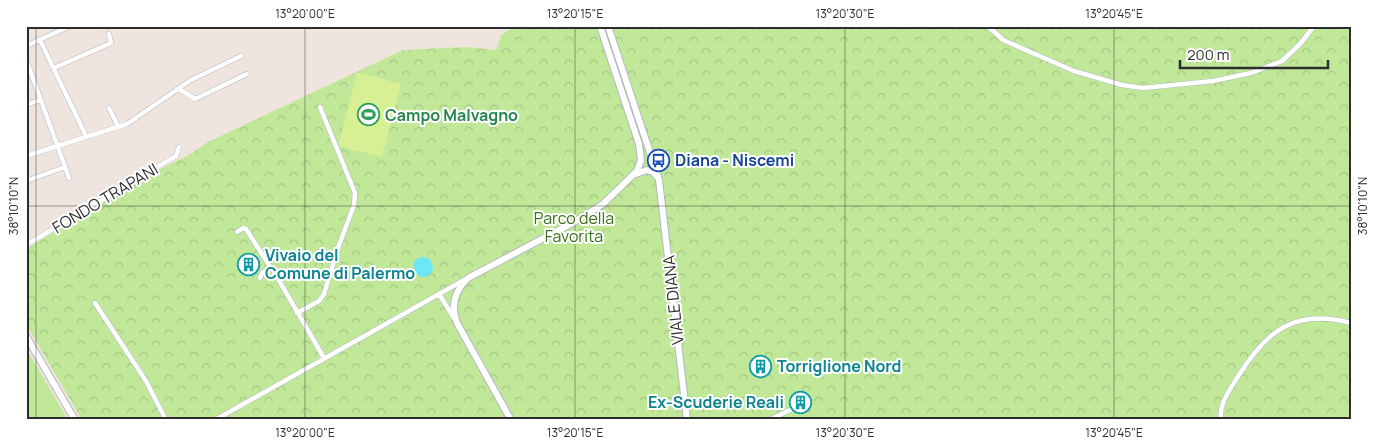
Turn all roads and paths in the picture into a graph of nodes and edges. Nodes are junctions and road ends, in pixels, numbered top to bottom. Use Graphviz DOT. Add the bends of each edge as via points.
graph roads {
  1 [pos="70,26"];
  2 [pos="600,26"];
  3 [pos="608,26"];
  4 [pos="988,26"];
  5 [pos="1314,26"];
  6 [pos="109,34"];
  7 [pos="40,40"];
  8 [pos="26,46"];
  9 [pos="241,56"];
  10 [pos="26,60"];
  11 [pos="54,68"];
  12 [pos="247,74"];
  13 [pos="179,88"];
  14 [pos="40,100"];
  15 [pos="26,105"];
  16 [pos="320,107"];
  17 [pos="110,108"];
  18 [pos="118,126"];
  19 [pos="86,136"];
  20 [pos="56,146"];
  21 [pos="179,147"];
  22 [pos="26,156"];
  23 [pos="65,167"];
  24 [pos="632,177"];
  25 [pos="69,178"];
  26 [pos="659,180"];
  27 [pos="26,181"];
  28 [pos="237,232"];
  29 [pos="26,245"];
  30 [pos="271,268"];
  31 [pos="260,278"];
  32 [pos="468,278"];
  33 [pos="439,294"];
  34 [pos="95,303"];
  35 [pos="297,313"];
  36 [pos="457,323"];
  37 [pos="1351,323"];
  38 [pos="26,336"];
  39 [pos="324,358"];
  40 [pos="790,410"];
  41 [pos="75,420"];
  42 [pos="166,420"];
  43 [pos="216,420"];
  44 [pos="512,420"];
  45 [pos="687,420"];
  46 [pos="769,420"];
  47 [pos="1221,420"];
  1 -- 7 [label="street"];
  2 -- 24 [label="street" via="639,144 641,160"];
  3 -- 26 [label="street, VIALE DIANA"];
  4 -- 5 [label="street" via="1003,40 1074,71 1143,88 1251,73 1282,61"];
  6 -- 11 [label="street" via="111,43"];
  7 -- 8 [label="street"];
  7 -- 11 [label="street"];
  9 -- 13 [label="street"];
  10 -- 14 [label="street"];
  11 -- 19 [label="street"];
  12 -- 13 [label="street" via="196,99"];
  13 -- 18 [label="street" via="126,124"];
  14 -- 15 [label="street"];
  14 -- 20 [label="street"];
  16 -- 35 [label="street" via="355,197 324,294 319,301"];
  17 -- 18 [label="street"];
  18 -- 19 [label="street"];
  19 -- 20 [label="street"];
  20 -- 22 [label="street"];
  20 -- 23 [label="street"];
  21 -- 29 [label="street, FONDO TRAPANI" via="176,156"];
  23 -- 25 [label="street"];
  23 -- 27 [label="street"];
  24 -- 26 [label="street" via="647,170 656,174"];
  24 -- 32 [label="street" via="594,210"];
  26 -- 45 [label="street, VIALE DIANA"];
  28 -- 30 [label="street" via="246,229"];
  30 -- 31 [label="street"];
  30 -- 35 [label="street"];
  32 -- 33 [label="street"];
  32 -- 36 [label="street" via="458,288 456,296 453,309"];
  33 -- 36 [label="street"];
  33 -- 39 [label="street"];
  34 -- 42 [label="street" via="146,381"];
  35 -- 39 [label="street"];
  36 -- 44 [label="street"];
  37 -- 47 [label="street" via="1317,318 1300,320 1270,334 1257,347 1225,398"];
  38 -- 41 [label="street"];
  39 -- 43 [label="street"];
  40 -- 46 [label="street"];
}
